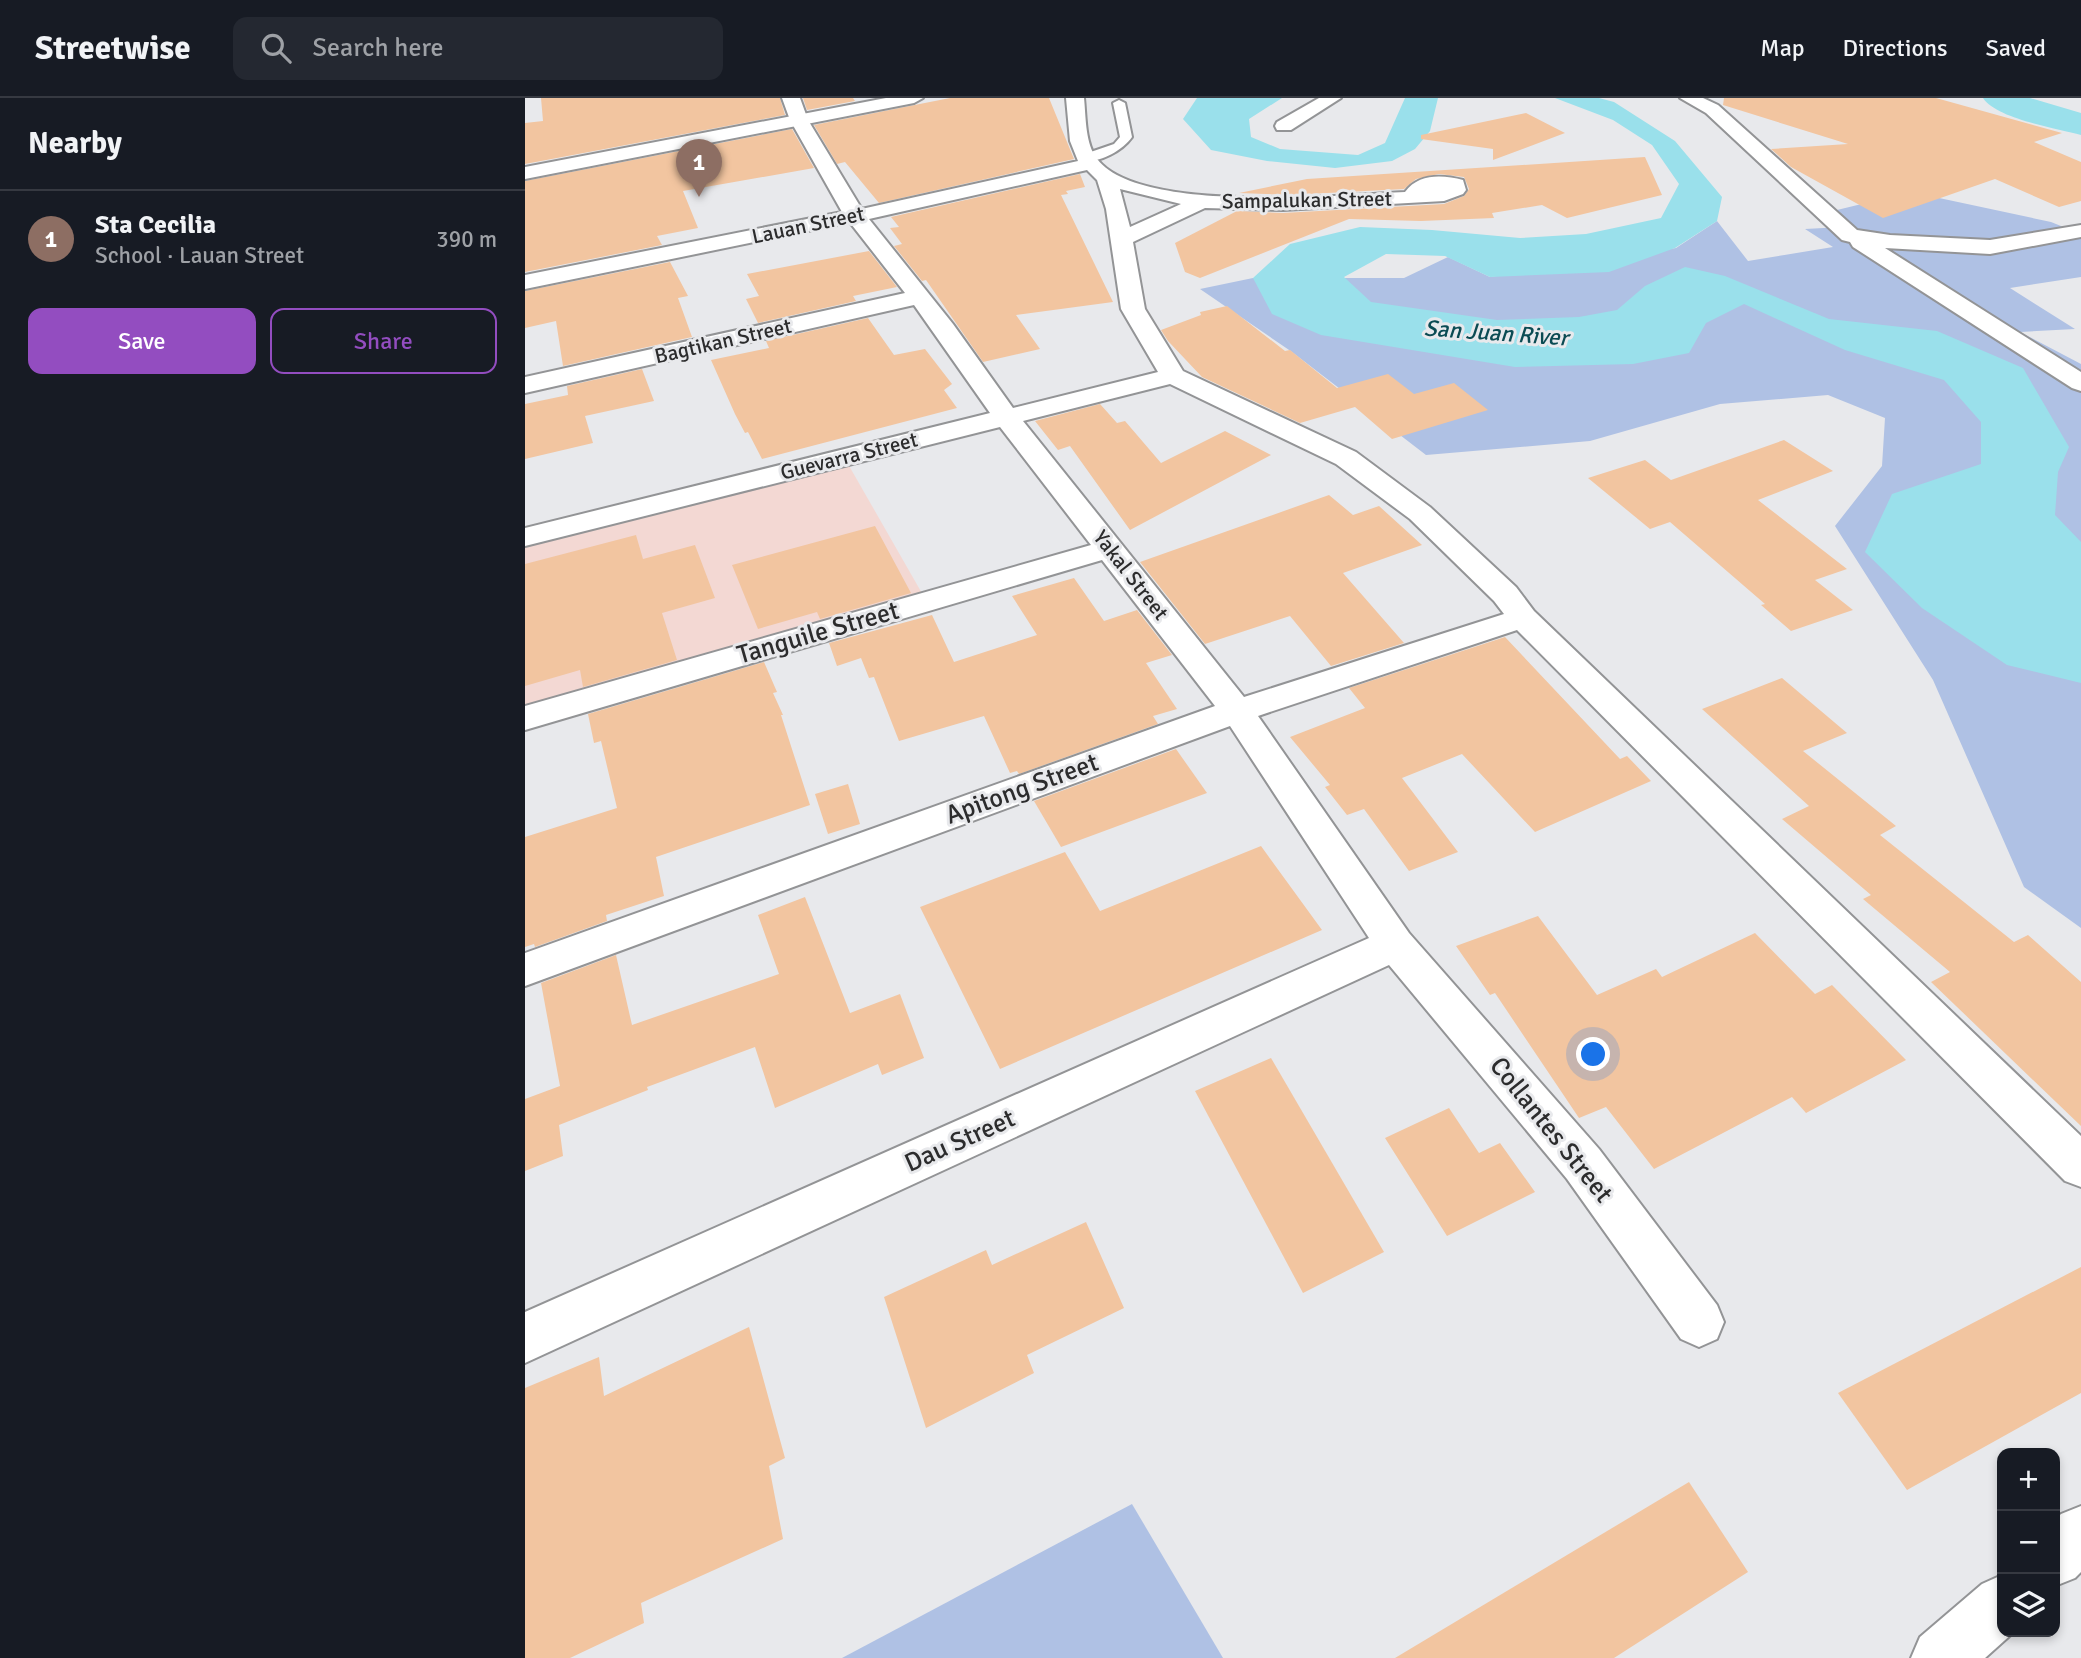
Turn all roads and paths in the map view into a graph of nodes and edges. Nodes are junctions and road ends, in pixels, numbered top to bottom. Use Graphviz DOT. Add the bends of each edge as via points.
graph roads {
  1 [pos="791,98"];
  2 [pos="913,98"];
  3 [pos="1075,98"];
  4 [pos="1332,98"];
  5 [pos="1689,98"];
  6 [pos="1119,103"];
  7 [pos="799,120"];
  8 [pos="1284,126"];
  9 [pos="1094,167"];
  10 [pos="525,173"];
  11 [pos="1412,198"];
  12 [pos="1202,202"];
  13 [pos="855,216"];
  14 [pos="2081,231"];
  15 [pos="1850,235"];
  16 [pos="1120,240"];
  17 [pos="525,282"];
  18 [pos="921,297"];
  19 [pos="1173,376"];
  20 [pos="2081,383"];
  21 [pos="525,385"];
  22 [pos="1006,417"];
  23 [pos="525,537"];
  24 [pos="1111,548"];
  25 [pos="1523,618"];
  26 [pos="1237,710"];
  27 [pos="525,718"];
  28 [pos="1395,944"];
  29 [pos="525,970"];
  30 [pos="2081,1166"];
  31 [pos="1699,1322"];
  32 [pos="525,1338"];
  33 [pos="2081,1534"];
  34 [pos="2060,1553"];
  35 [pos="1997,1608"];
  36 [pos="1941,1658"];
  1 -- 7 [label="street"];
  2 -- 7 [label="street"];
  3 -- 9 [label="street" via="1080,141"];
  4 -- 8 [label="street"];
  5 -- 15 [label="street" via="1711,109"];
  6 -- 9 [label="lane" via="1126,137"];
  7 -- 10 [label="street"];
  7 -- 13 [label="street"];
  9 -- 12 [label="street, Sampalukan Street" via="1142,190"];
  9 -- 13 [label="street, Lauan Street"];
  9 -- 16 [label="street" via="1116,209"];
  11 -- 12 [label="street, Sampalukan Street" via="1283,204"];
  12 -- 16 [label="street, Sampalukan Street"];
  13 -- 17 [label="street, Lauan Street"];
  13 -- 18 [label="street, Yakal Street"];
  14 -- 15 [label="street" via="1990,247"];
  15 -- 20 [label="street"];
  16 -- 19 [label="street" via="1133,309"];
  18 -- 21 [label="street, Bagtikan Street"];
  18 -- 22 [label="street, Yakal Street"];
  19 -- 22 [label="street, Guevarra Street"];
  19 -- 25 [label="street" via="1346,458 1429,521 1505,594"];
  22 -- 23 [label="street, Guevarra Street"];
  22 -- 24 [label="street, Yakal Street"];
  24 -- 26 [label="street, Yakal Street"];
  24 -- 27 [label="street, Tanguile Street"];
  25 -- 26 [label="street, Apitong Street"];
  25 -- 30 [label="street"];
  26 -- 28 [label="street, Yakal Street"];
  26 -- 29 [label="street, Apitong Street"];
  28 -- 31 [label="street, Collantes Street" via="1583,1164"];
  28 -- 32 [label="street, Dau Street"];
  33 -- 34 [label="street"];
  35 -- 36 [label="street"];
}
